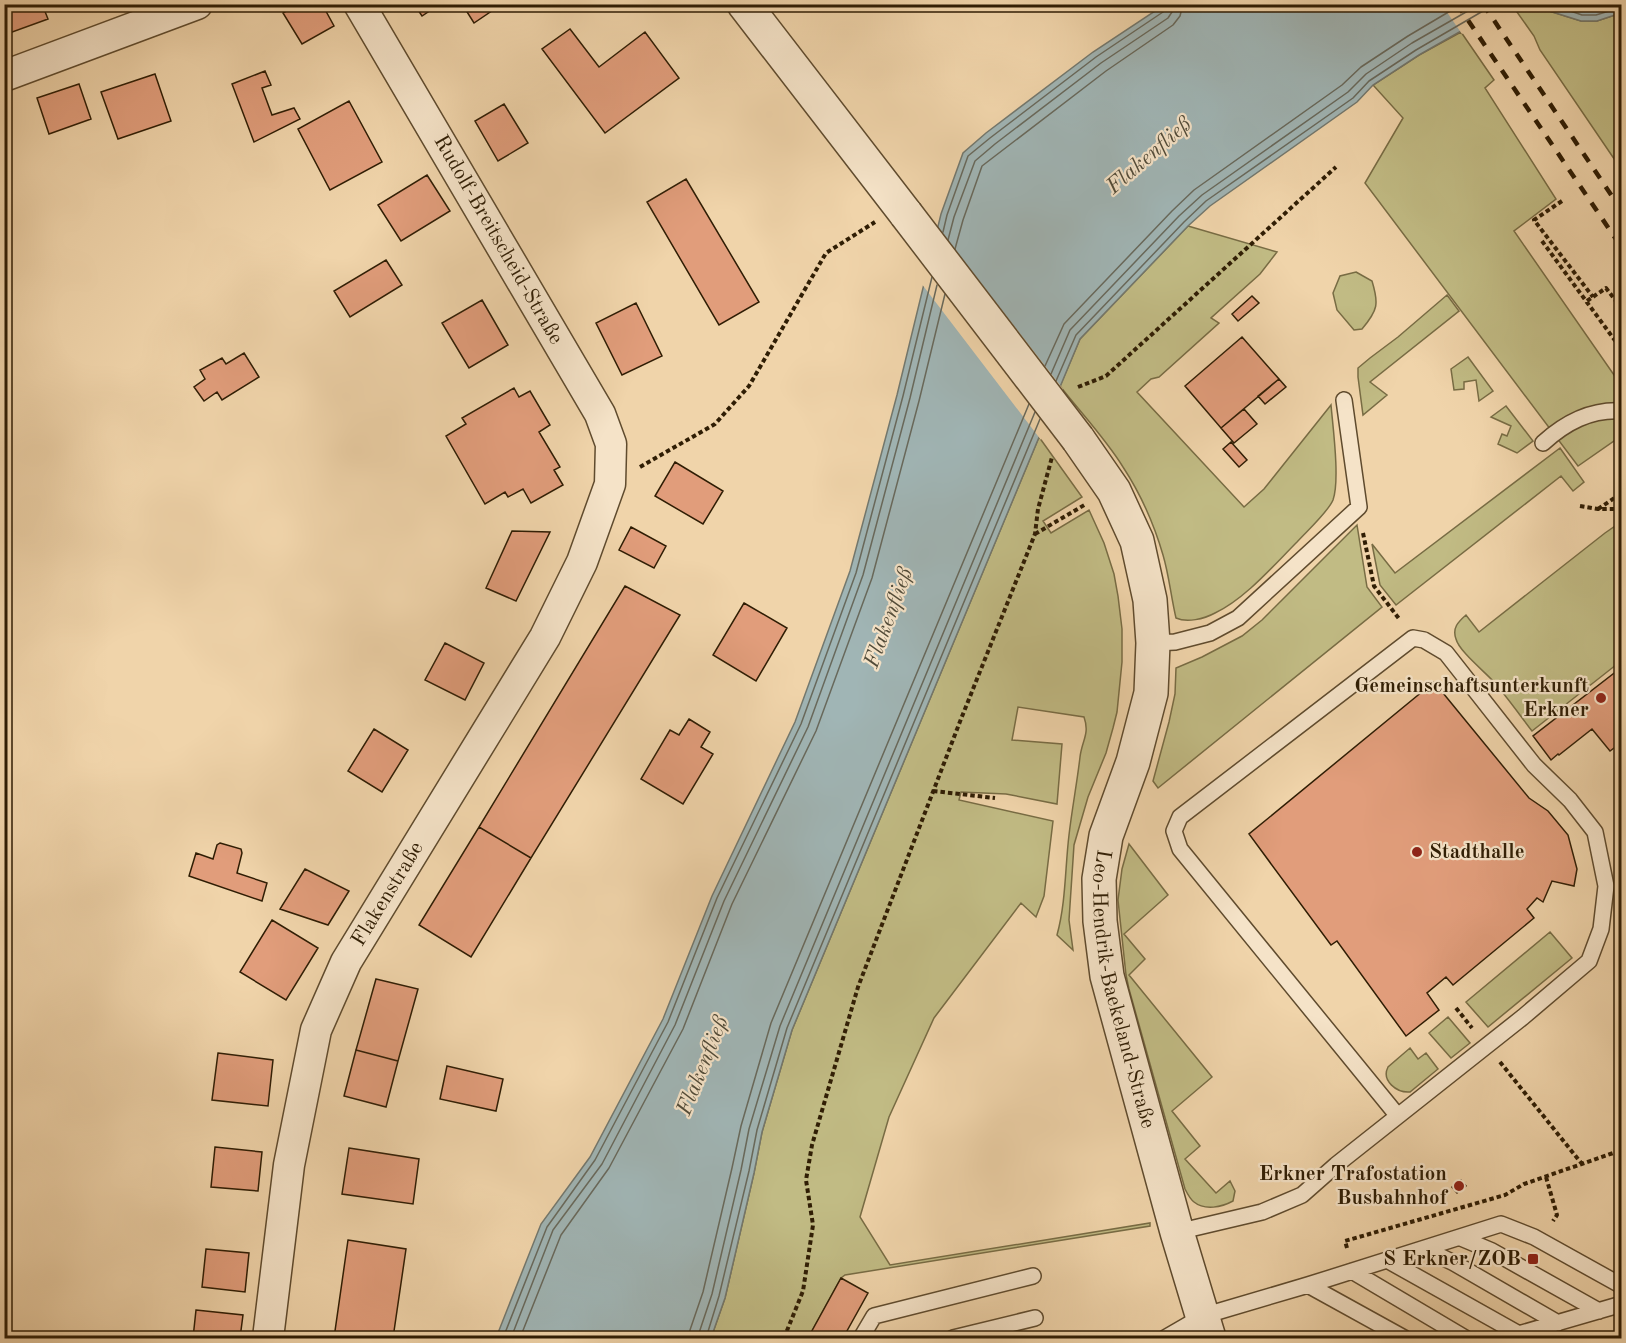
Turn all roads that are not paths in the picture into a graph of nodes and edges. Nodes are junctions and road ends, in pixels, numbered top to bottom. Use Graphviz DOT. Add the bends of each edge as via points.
graph roads {
  1 [pos="197,4"];
  2 [pos="359,4"];
  3 [pos="744,4"];
  4 [pos="4,76"];
  5 [pos="1344,400"];
  6 [pos="1622,411"];
  7 [pos="1543,443"];
  8 [pos="610,484"];
  9 [pos="1153,643"];
  10 [pos="1397,1115"];
  11 [pos="1178,1232"];
  12 [pos="1461,1238"];
  13 [pos="1425,1248"];
  14 [pos="1387,1260"];
  15 [pos="1352,1271"];
  16 [pos="1033,1276"];
  17 [pos="1308,1285"];
  18 [pos="1622,1286"];
  19 [pos="1622,1304"];
  20 [pos="1599,1311"];
  21 [pos="1035,1318"];
  22 [pos="1558,1323"];
  23 [pos="1206,1327"];
  24 [pos="1512,1336"];
  25 [pos="267,1338"];
  26 [pos="861,1338"];
  27 [pos="953,1338"];
  28 [pos="1165,1338"];
  29 [pos="1404,1338"];
  30 [pos="1466,1338"];
  1 -- 4 [label="street"];
  2 -- 8 [label="street, Rudolf-Breitscheid-Straße" via="600,414 611,444"];
  3 -- 9 [label="street, Leo-Hendrik-Baekeland-Straße, bridge" via="892,217 1065,447 1114,491 1137,541 1150,600"];
  5 -- 9 [label="lane" via="1359,507 1238,618 1210,633"];
  6 -- 7 [label="lane" via="1599,411 1575,419"];
  8 -- 25 [label="street, Flakenstraße" via="582,562 544,637 346,962 316,1030 289,1165"];
  9 -- 11 [label="street, Leo-Hendrik-Baekeland-Straße" via="1151,693 1133,762 1106,836 1099,879 1100,911 1107,976"];
  10 -- 10 [label="lane" via="1180,849 1174,831 1180,817 1413,638 1446,653 1534,765 1570,800 1595,832 1606,886 1601,928 1589,961"];
  10 -- 11 [label="lane" via="1302,1195 1262,1212"];
  11 -- 23 [label="street, Leo-Hendrik-Baekeland-Straße"];
  12 -- 13 [label="lane"];
  12 -- 18 [label="lane" via="1501,1224 1534,1237"];
  12 -- 20 [label="lane" via="1492,1251"];
  13 -- 14 [label="lane"];
  13 -- 22 [label="lane"];
  14 -- 15 [label="lane"];
  14 -- 24 [label="lane"];
  15 -- 17 [label="lane"];
  15 -- 30 [label="lane"];
  16 -- 26 [label="lane" via="874,1316"];
  17 -- 23 [label="lane"];
  17 -- 29 [label="lane"];
  19 -- 20 [label="lane"];
  20 -- 22 [label="lane"];
  21 -- 27 [label="lane"];
  22 -- 24 [label="lane"];
  23 -- 28 [label="lane"];
}
